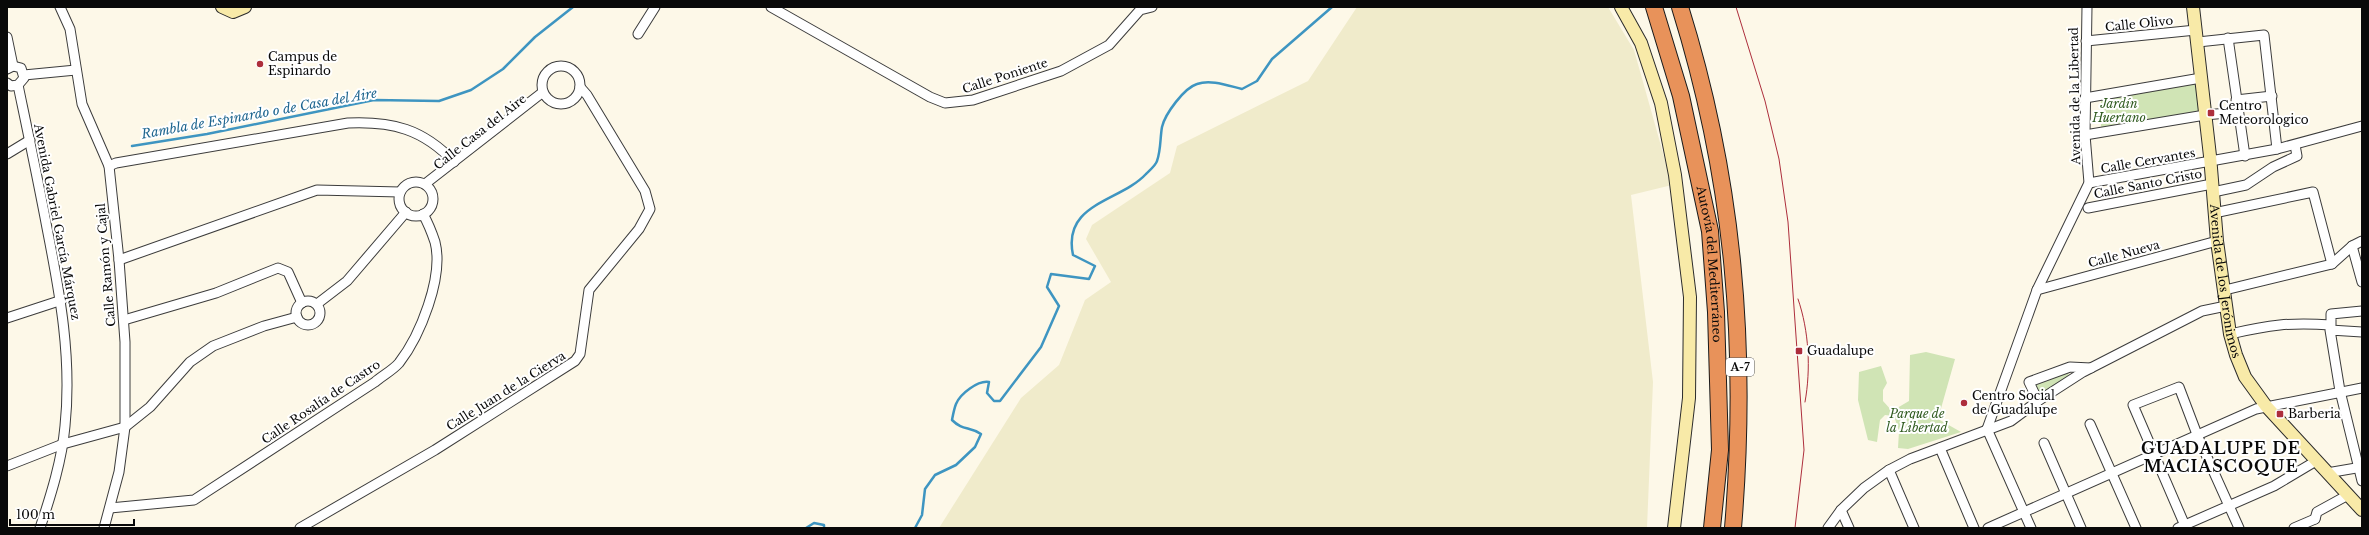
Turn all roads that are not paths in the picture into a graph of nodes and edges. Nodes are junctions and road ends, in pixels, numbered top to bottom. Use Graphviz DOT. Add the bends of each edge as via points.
graph roads {
  1 [pos="60,7"];
  2 [pos="222,7"];
  3 [pos="245,7"];
  4 [pos="655,7"];
  5 [pos="771,7"];
  6 [pos="1152,7"];
  7 [pos="1621,7"];
  8 [pos="1654,7"];
  9 [pos="1662,7"];
  10 [pos="1680,7"];
  11 [pos="2087,7"];
  12 [pos="2193,7"];
  13 [pos="638,34"];
  14 [pos="2197,36"];
  15 [pos="7,38"];
  16 [pos="2228,38"];
  17 [pos="2086,41"];
  18 [pos="10,68"];
  19 [pos="76,70"];
  20 [pos="24,74"];
  21 [pos="2201,78"];
  22 [pos="7,83"];
  23 [pos="18,86"];
  24 [pos="580,87"];
  25 [pos="544,94"];
  26 [pos="2272,96"];
  27 [pos="2085,98"];
  28 [pos="2236,100"];
  29 [pos="2238,112"];
  30 [pos="2205,115"];
  31 [pos="2362,126"];
  32 [pos="2085,135"];
  33 [pos="30,140"];
  34 [pos="2295,145"];
  35 [pos="2277,149"];
  36 [pos="7,154"];
  37 [pos="2245,156"];
  38 [pos="454,162"];
  39 [pos="2211,162"];
  40 [pos="109,166"];
  41 [pos="2089,183"];
  42 [pos="427,186"];
  43 [pos="2212,188"];
  44 [pos="400,192"];
  45 [pos="2088,208"];
  46 [pos="406,212"];
  47 [pos="2214,213"];
  48 [pos="423,214"];
  49 [pos="1710,231"];
  50 [pos="2217,241"];
  51 [pos="2362,241"];
  52 [pos="2352,246"];
  53 [pos="119,260"];
  54 [pos="2332,264"];
  55 [pos="2362,282"];
  56 [pos="2037,290"];
  57 [pos="2225,290"];
  58 [pos="62,300"];
  59 [pos="302,303"];
  60 [pos="317,304"];
  61 [pos="2226,306"];
  62 [pos="2362,311"];
  63 [pos="297,317"];
  64 [pos="7,318"];
  65 [pos="124,320"];
  66 [pos="2330,328"];
  67 [pos="2362,332"];
  68 [pos="2230,334"];
  69 [pos="2091,368"];
  70 [pos="2362,388"];
  71 [pos="2340,391"];
  72 [pos="2038,401"];
  73 [pos="2266,406"];
  74 [pos="2090,424"];
  75 [pos="125,427"];
  76 [pos="1987,429"];
  77 [pos="2198,437"];
  78 [pos="2044,443"];
  79 [pos="62,444"];
  80 [pos="1940,448"];
  81 [pos="2154,455"];
  82 [pos="2316,461"];
  83 [pos="7,466"];
  84 [pos="2361,467"];
  85 [pos="1889,470"];
  86 [pos="2327,473"];
  87 [pos="2113,474"];
  88 [pos="2362,481"];
  89 [pos="2066,494"];
  90 [pos="2348,495"];
  91 [pos="2229,506"];
  92 [pos="110,508"];
  93 [pos="1841,510"];
  94 [pos="2362,510"];
  95 [pos="2024,512"];
  96 [pos="2316,523"];
  97 [pos="2183,527"];
  98 [pos="40,528"];
  99 [pos="104,528"];
  100 [pos="300,528"];
  101 [pos="1674,528"];
  102 [pos="1712,528"];
  103 [pos="1733,528"];
  104 [pos="1828,528"];
  105 [pos="1849,528"];
  106 [pos="1914,528"];
  107 [pos="1974,528"];
  108 [pos="1988,528"];
  109 [pos="2031,528"];
  110 [pos="2081,528"];
  111 [pos="2136,528"];
  112 [pos="2239,528"];
  113 [pos="2294,528"];
  1 -- 19 [label="street, Calle Ramón y Cajal" via="70,29"];
  2 -- 3 [label="main road" via="233,12"];
  4 -- 13 [label="street"];
  5 -- 6 [label="street, Calle Poniente" via="945,103 973,100 1061,71 1109,45 1140,10"];
  7 -- 101 [label="main road" via="1640,43 1661,104 1675,175 1690,297 1689,398"];
  8 -- 49 [label="highway, Autovía del Mediterráneo / A-7" via="1681,96"];
  9 -- 49 [label="highway" via="1687,95"];
  10 -- 103 [label="highway, Autovía del Mediterráneo / A-7" via="1695,53 1712,122 1727,206 1733,258 1740,363 1739,457"];
  11 -- 17 [label="street, Avenida de la Libertad"];
  12 -- 14 [label="main road, Avenida de los Jerónimos"];
  14 -- 16 [label="street, Calle Olivo"];
  14 -- 17 [label="street, Calle Olivo"];
  14 -- 21 [label="main road, Avenida de los Jerónimos"];
  15 -- 18 [label="street"];
  16 -- 26 [label="street, Calle Olivo" via="2264,35"];
  16 -- 28 [label="street"];
  17 -- 27 [label="street, Avenida de la Libertad"];
  18 -- 20 [label="street" via="21,68"];
  19 -- 20 [label="street"];
  19 -- 40 [label="street, Calle Ramón y Cajal" via="82,104"];
  20 -- 23 [label="street" via="23,81"];
  21 -- 27 [label="street"];
  21 -- 30 [label="main road, Avenida de los Jerónimos"];
  22 -- 23 [label="street"];
  23 -- 33 [label="street, Avenida Gabriel García Márquez"];
  24 -- 25 [label="street" via="574,99 562,104 550,101"];
  24 -- 25 [label="street" via="574,70 556,66 550,68 542,78"];
  24 -- 100 [label="street, Calle Juan de la Cierva" via="645,191 650,209 639,230 589,290 580,354 575,361 435,450"];
  25 -- 38 [label="street"];
  25 -- 42 [label="street, Calle Casa del Aire"];
  26 -- 28 [label="street"];
  26 -- 35 [label="street"];
  27 -- 32 [label="street, Avenida de la Libertad"];
  28 -- 29 [label="street"];
  29 -- 30 [label="street"];
  29 -- 37 [label="street"];
  30 -- 32 [label="street"];
  30 -- 39 [label="main road, Avenida de los Jerónimos"];
  31 -- 34 [label="street, Calle Cervantes"];
  32 -- 41 [label="street, Avenida de la Libertad"];
  33 -- 36 [label="street"];
  33 -- 58 [label="street, Avenida Gabriel García Márquez"];
  34 -- 35 [label="street, Calle Cervantes"];
  34 -- 43 [label="street, Calle Santo Cristo" via="2297,156 2273,167 2246,185"];
  35 -- 37 [label="street, Calle Cervantes"];
  37 -- 39 [label="street, Calle Cervantes"];
  38 -- 40 [label="street" via="433,142 416,133 403,127 369,122 348,123"];
  38 -- 42 [label="street"];
  39 -- 41 [label="street, Calle Cervantes"];
  39 -- 43 [label="main road, Avenida de los Jerónimos"];
  40 -- 53 [label="street, Calle Ramón y Cajal"];
  41 -- 56 [label="street"];
  42 -- 44 [label="street" via="414,182"];
  42 -- 48 [label="street" via="432,192 433,202"];
  43 -- 45 [label="street, Calle Santo Cristo"];
  43 -- 47 [label="main road, Avenida de los Jerónimos"];
  44 -- 46 [label="street" via="400,202"];
  44 -- 53 [label="street" via="317,190"];
  46 -- 48 [label="street" via="413,215"];
  46 -- 60 [label="street" via="347,281"];
  47 -- 50 [label="main road, Avenida de los Jerónimos"];
  47 -- 54 [label="street" via="2313,192"];
  48 -- 92 [label="street, Calle Rosalía de Castro" via="435,243 436,266 430,301 415,336 398,364 375,382 194,500"];
  49 -- 102 [label="highway, Autovía del Mediterráneo / A-7" via="1716,312 1720,450"];
  50 -- 56 [label="street, Calle Nueva"];
  50 -- 57 [label="main road, Avenida de los Jerónimos"];
  51 -- 52 [label="street"];
  52 -- 54 [label="street"];
  52 -- 55 [label="street"];
  53 -- 65 [label="street, Calle Ramón y Cajal"];
  54 -- 57 [label="street"];
  56 -- 76 [label="street"];
  57 -- 61 [label="main road, Avenida de los Jerónimos"];
  58 -- 64 [label="street"];
  58 -- 79 [label="street, Avenida Gabriel García Márquez" via="67,387"];
  59 -- 60 [label="street" via="309,301"];
  59 -- 63 [label="street" via="297,309"];
  59 -- 65 [label="street" via="288,272 278,268 216,293"];
  60 -- 63 [label="street" via="320,313 315,322 305,324"];
  61 -- 68 [label="main road, Avenida de los Jerónimos"];
  61 -- 69 [label="street" via="2202,311"];
  62 -- 66 [label="street" via="2330,314"];
  63 -- 75 [label="street" via="264,326 213,346 190,362 150,407"];
  65 -- 75 [label="street, Calle Ramón y Cajal"];
  66 -- 67 [label="street"];
  66 -- 68 [label="street" via="2298,323 2273,324"];
  66 -- 71 [label="street"];
  68 -- 73 [label="main road, Avenida de los Jerónimos" via="2246,377"];
  69 -- 72 [label="street"];
  69 -- 72 [label="street" via="2070,367 2029,382"];
  70 -- 71 [label="street"];
  71 -- 73 [label="street"];
  71 -- 84 [label="street"];
  72 -- 76 [label="street" via="2011,421"];
  73 -- 77 [label="street"];
  73 -- 82 [label="main road, Avenida de los Jerónimos"];
  74 -- 87 [label="street"];
  75 -- 79 [label="street"];
  75 -- 92 [label="street, Calle Ramón y Cajal" via="123,450"];
  76 -- 80 [label="street"];
  76 -- 95 [label="street"];
  77 -- 81 [label="street"];
  77 -- 81 [label="street" via="2179,387 2133,405"];
  77 -- 91 [label="street"];
  78 -- 89 [label="street"];
  79 -- 83 [label="street"];
  79 -- 98 [label="street, Avenida Gabriel García Márquez"];
  80 -- 85 [label="street"];
  80 -- 107 [label="street"];
  81 -- 87 [label="street"];
  81 -- 97 [label="street"];
  82 -- 86 [label="main road, Avenida de los Jerónimos"];
  82 -- 91 [label="street" via="2274,486"];
  84 -- 86 [label="street"];
  84 -- 88 [label="street"];
  85 -- 93 [label="street" via="1864,488"];
  85 -- 106 [label="street"];
  86 -- 90 [label="main road, Avenida de los Jerónimos"];
  87 -- 89 [label="street"];
  87 -- 111 [label="street"];
  89 -- 95 [label="street"];
  89 -- 110 [label="street"];
  90 -- 94 [label="main road, Avenida de los Jerónimos"];
  90 -- 96 [label="street" via="2317,512"];
  91 -- 97 [label="street"];
  91 -- 112 [label="street"];
  92 -- 99 [label="street, Calle Ramón y Cajal"];
  93 -- 104 [label="street"];
  93 -- 105 [label="street"];
  95 -- 108 [label="street"];
  95 -- 109 [label="street"];
  96 -- 113 [label="street"];
}
